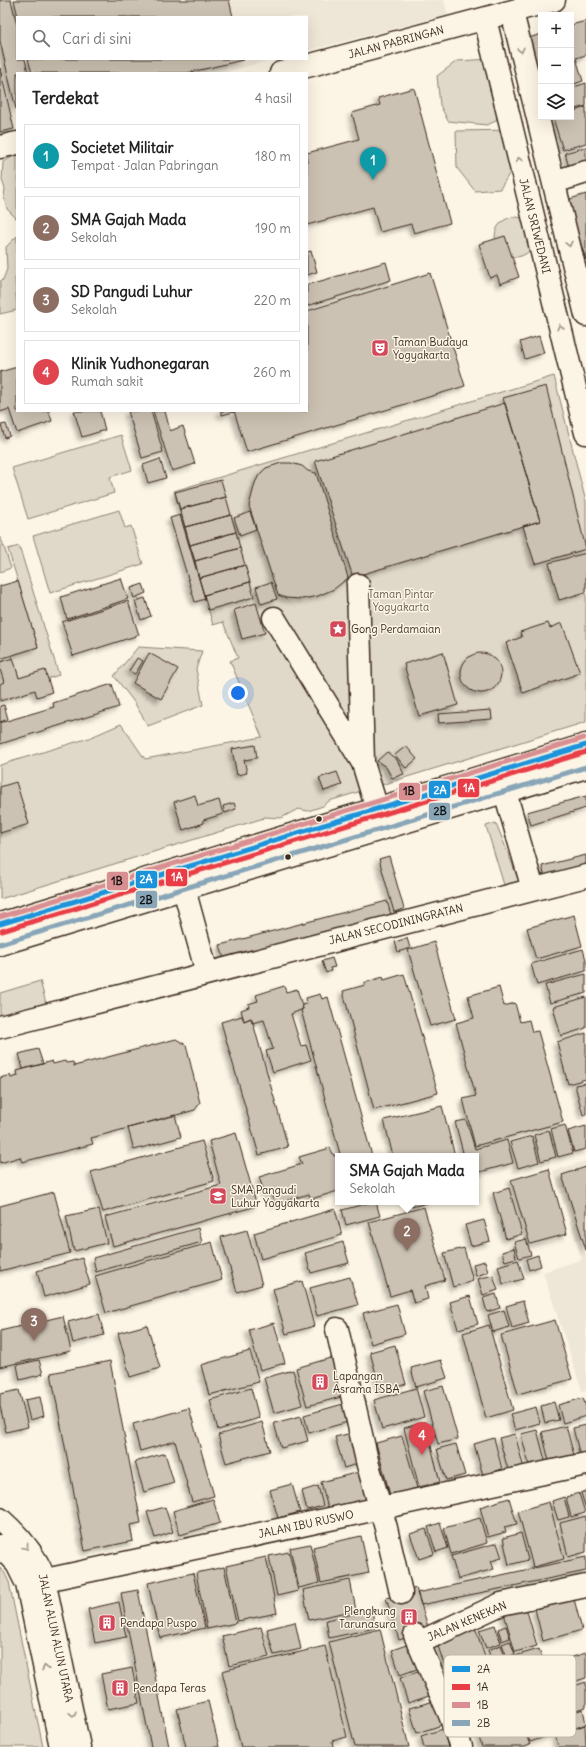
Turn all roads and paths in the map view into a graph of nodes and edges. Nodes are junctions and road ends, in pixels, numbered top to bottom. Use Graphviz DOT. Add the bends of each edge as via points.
graph roads {
  1 [pos="554,0"];
  2 [pos="498,12"];
  3 [pos="285,72"];
  4 [pos="16,143"];
  5 [pos="0,147"];
  6 [pos="586,172"];
  7 [pos="554,182"];
  8 [pos="562,214"];
  9 [pos="534,222"];
  10 [pos="586,314"];
  11 [pos="577,357"];
  12 [pos="586,433"];
  13 [pos="358,585"];
  14 [pos="274,618"];
  15 [pos="586,745"];
  16 [pos="363,763"];
  17 [pos="586,767"];
  18 [pos="505,792"];
  19 [pos="377,809"];
  20 [pos="586,876"];
  21 [pos="184,888"];
  22 [pos="533,889"];
  23 [pos="0,924"];
  24 [pos="0,944"];
  25 [pos="207,973"];
  26 [pos="0,1027"];
  27 [pos="337,1329"];
  28 [pos="586,1464"];
  29 [pos="380,1508"];
  30 [pos="0,1519"];
  31 [pos="0,1546"];
  32 [pos="36,1582"];
  33 [pos="586,1586"];
  34 [pos="402,1593"];
  35 [pos="444,1701"];
  36 [pos="458,1737"];
  37 [pos="61,1747"];
  38 [pos="79,1747"];
  39 [pos="461,1747"];
  1 -- 2 [label="street, JALAN PABRINGAN"];
  2 -- 3 [label="street, JALAN PABRINGAN"];
  2 -- 7 [label="street, one-way"];
  9 -- 2 [label="street, JALAN SRIWEDANI, one-way"];
  4 -- 5 [label="street"];
  6 -- 7 [label="street"];
  7 -- 8 [label="street"];
  8 -- 9 [label="street"];
  8 -- 10 [label="street, one-way"];
  11 -- 9 [label="street, JALAN SRIWEDANI, one-way"];
  11 -- 12 [label="street, JALAN SRIWEDANI"];
  13 -- 16 [label="street"];
  14 -- 16 [label="street"];
  15 -- 19 [label="street"];
  16 -- 19 [label="street"];
  17 -- 18 [label="street"];
  18 -- 21 [label="street"];
  18 -- 22 [label="street"];
  19 -- 23 [label="street"];
  20 -- 22 [label="street, JALAN SECODININGRATAN"];
  21 -- 24 [label="street"];
  21 -- 25 [label="street"];
  22 -- 25 [label="street, JALAN SECODININGRATAN"];
  25 -- 26 [label="street, JALAN SECODININGRATAN"];
  27 -- 29 [label="street"];
  28 -- 29 [label="street, JALAN IBU RUSWO"];
  29 -- 32 [label="street, JALAN IBU RUSWO"];
  29 -- 34 [label="street"];
  30 -- 32 [label="street, JALAN ALUN ALUN UTARA, one-way" via="13,1531 38,1564"];
  31 -- 32 [label="street, JALAN ALUN ALUN UTARA"];
  37 -- 32 [label="street, JALAN ALUN ALUN UTARA, one-way"];
  32 -- 38 [label="street, JALAN ALUN ALUN UTARA, one-way"];
  33 -- 35 [label="street, JALAN KENEKAN" via="501,1604 417,1639"];
  36 -- 39 [label="street, JALAN KENEKAN"];
}
